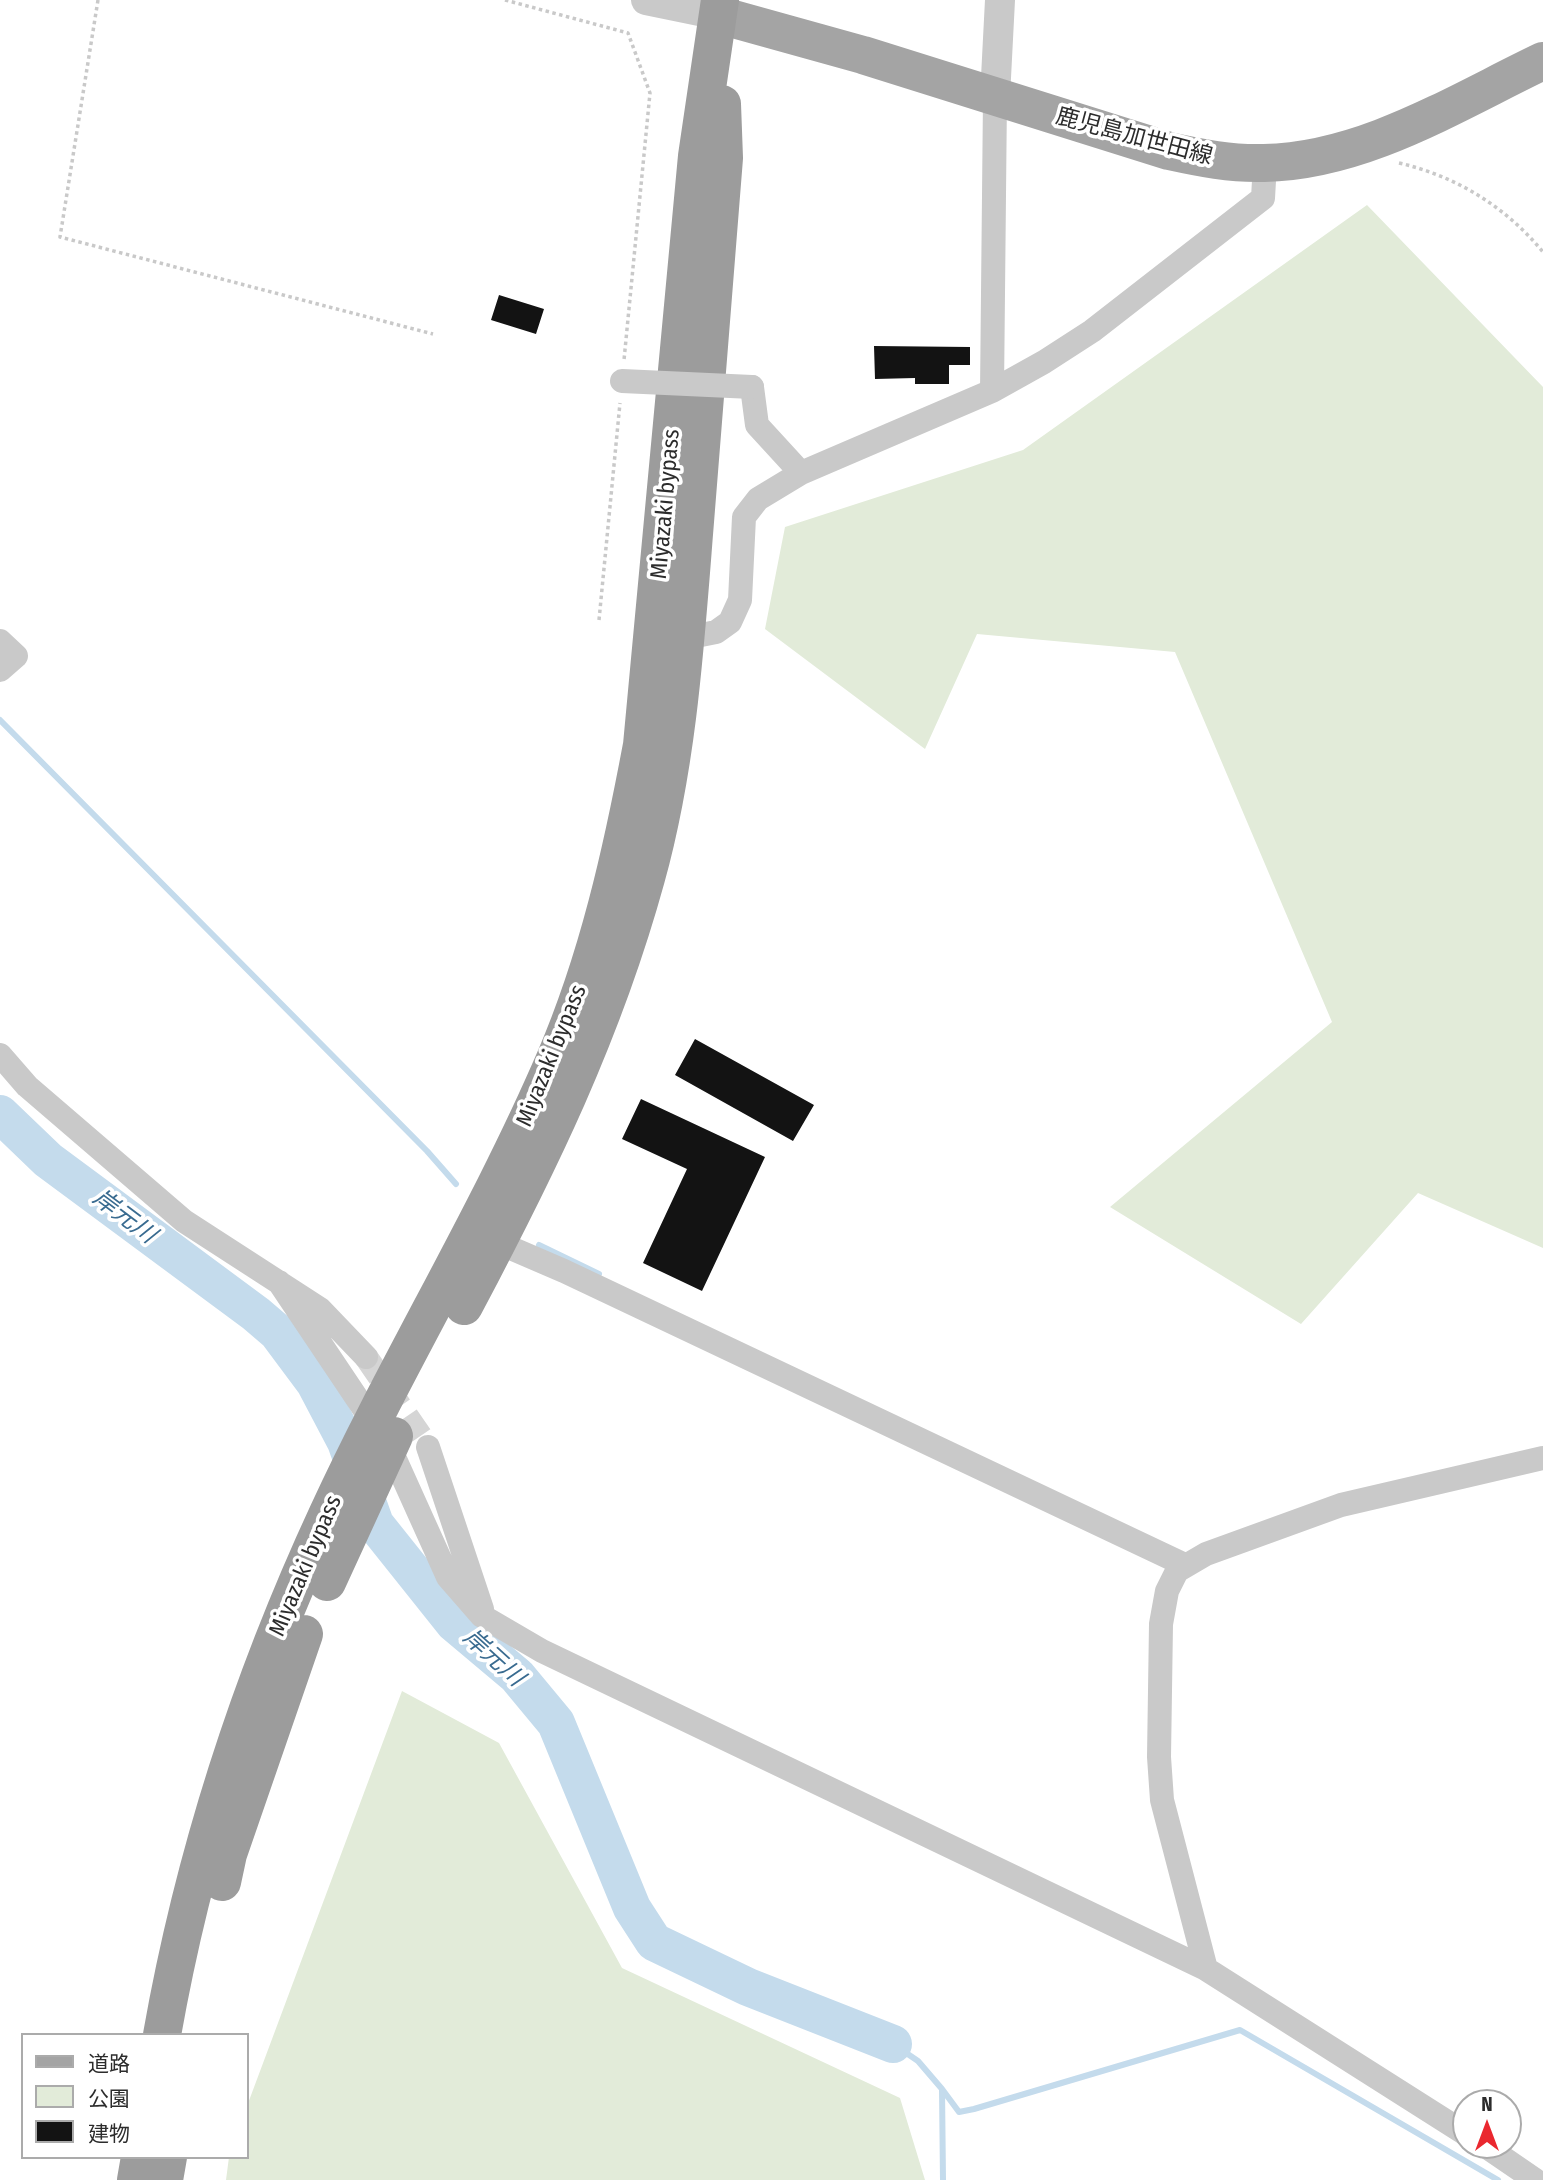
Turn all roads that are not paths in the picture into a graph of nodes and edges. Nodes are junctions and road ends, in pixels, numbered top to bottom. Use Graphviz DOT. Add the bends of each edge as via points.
graph roads {
  1 [pos="646,0"];
  2 [pos="1000,0"];
  3 [pos="720,7"];
  4 [pos="1543,61"];
  5 [pos="995,97"];
  6 [pos="1265,163"];
  7 [pos="622,381"];
  8 [pos="992,391"];
  9 [pos="801,473"];
  10 [pos="686,638"];
  11 [pos="0,641"];
  12 [pos="0,670"];
  13 [pos="0,1055"];
  14 [pos="485,1237"];
  15 [pos="279,1282"];
  16 [pos="366,1357"];
  17 [pos="376,1444"];
  18 [pos="428,1447"];
  19 [pos="1543,1458"];
  20 [pos="337,1526"];
  21 [pos="1185,1565"];
  22 [pos="485,1618"];
  23 [pos="1206,1969"];
  24 [pos="162,2033"];
  25 [pos="188,2033"];
  26 [pos="1452,2125"];
  27 [pos="140,2159"];
  28 [pos="168,2159"];
  29 [pos="1504,2159"];
  30 [pos="136,2180"];
  31 [pos="164,2180"];
  32 [pos="1535,2180"];
  1 -- 3 [label="street"];
  2 -- 5 [label="street"];
  3 -- 5 [label="main road, 鹿児島加世田線"];
  3 -- 10 [label="highway, Miyazaki bypass" via="724,158"];
  3 -- 14 [label="highway, Miyazaki bypass" via="697,156 642,745 625,837 606,911 555,1058"];
  4 -- 6 [label="main road, 鹿児島加世田線" via="1377,140 1308,159"];
  5 -- 6 [label="main road, 鹿児島加世田線" via="1169,151 1218,161"];
  5 -- 8 [label="street"];
  6 -- 8 [label="street" via="1263,198 1092,331"];
  7 -- 9 [label="street, bridge" via="752,387 757,425"];
  8 -- 9 [label="street"];
  9 -- 10 [label="street" via="758,499 744,517 740,600 730,622 716,632"];
  10 -- 14 [label="highway, Miyazaki bypass" via="663,805 628,939 585,1062"];
  11 -- 12 [label="street" via="16,656"];
  13 -- 15 [label="street" via="27,1086 184,1221"];
  14 -- 17 [label="highway, Miyazaki bypass"];
  14 -- 21 [label="street"];
  15 -- 16 [label="street" via="320,1309"];
  15 -- 17 [label="street"];
  17 -- 20 [label="highway, Miyazaki bypass"];
  17 -- 22 [label="street" via="448,1577"];
  18 -- 22 [label="street"];
  19 -- 21 [label="street" via="1341,1504"];
  20 -- 24 [label="highway, Miyazaki bypass" via="249,1702 211,1819"];
  20 -- 25 [label="highway, Miyazaki bypass" via="228,1854"];
  21 -- 23 [label="street" via="1167,1591 1161,1624 1159,1757 1165,1820"];
  22 -- 23 [label="street" via="542,1651"];
  23 -- 26 [label="street"];
  27 -- 30 [label="highway"];
  28 -- 31 [label="highway"];
  29 -- 32 [label="street"];
}
